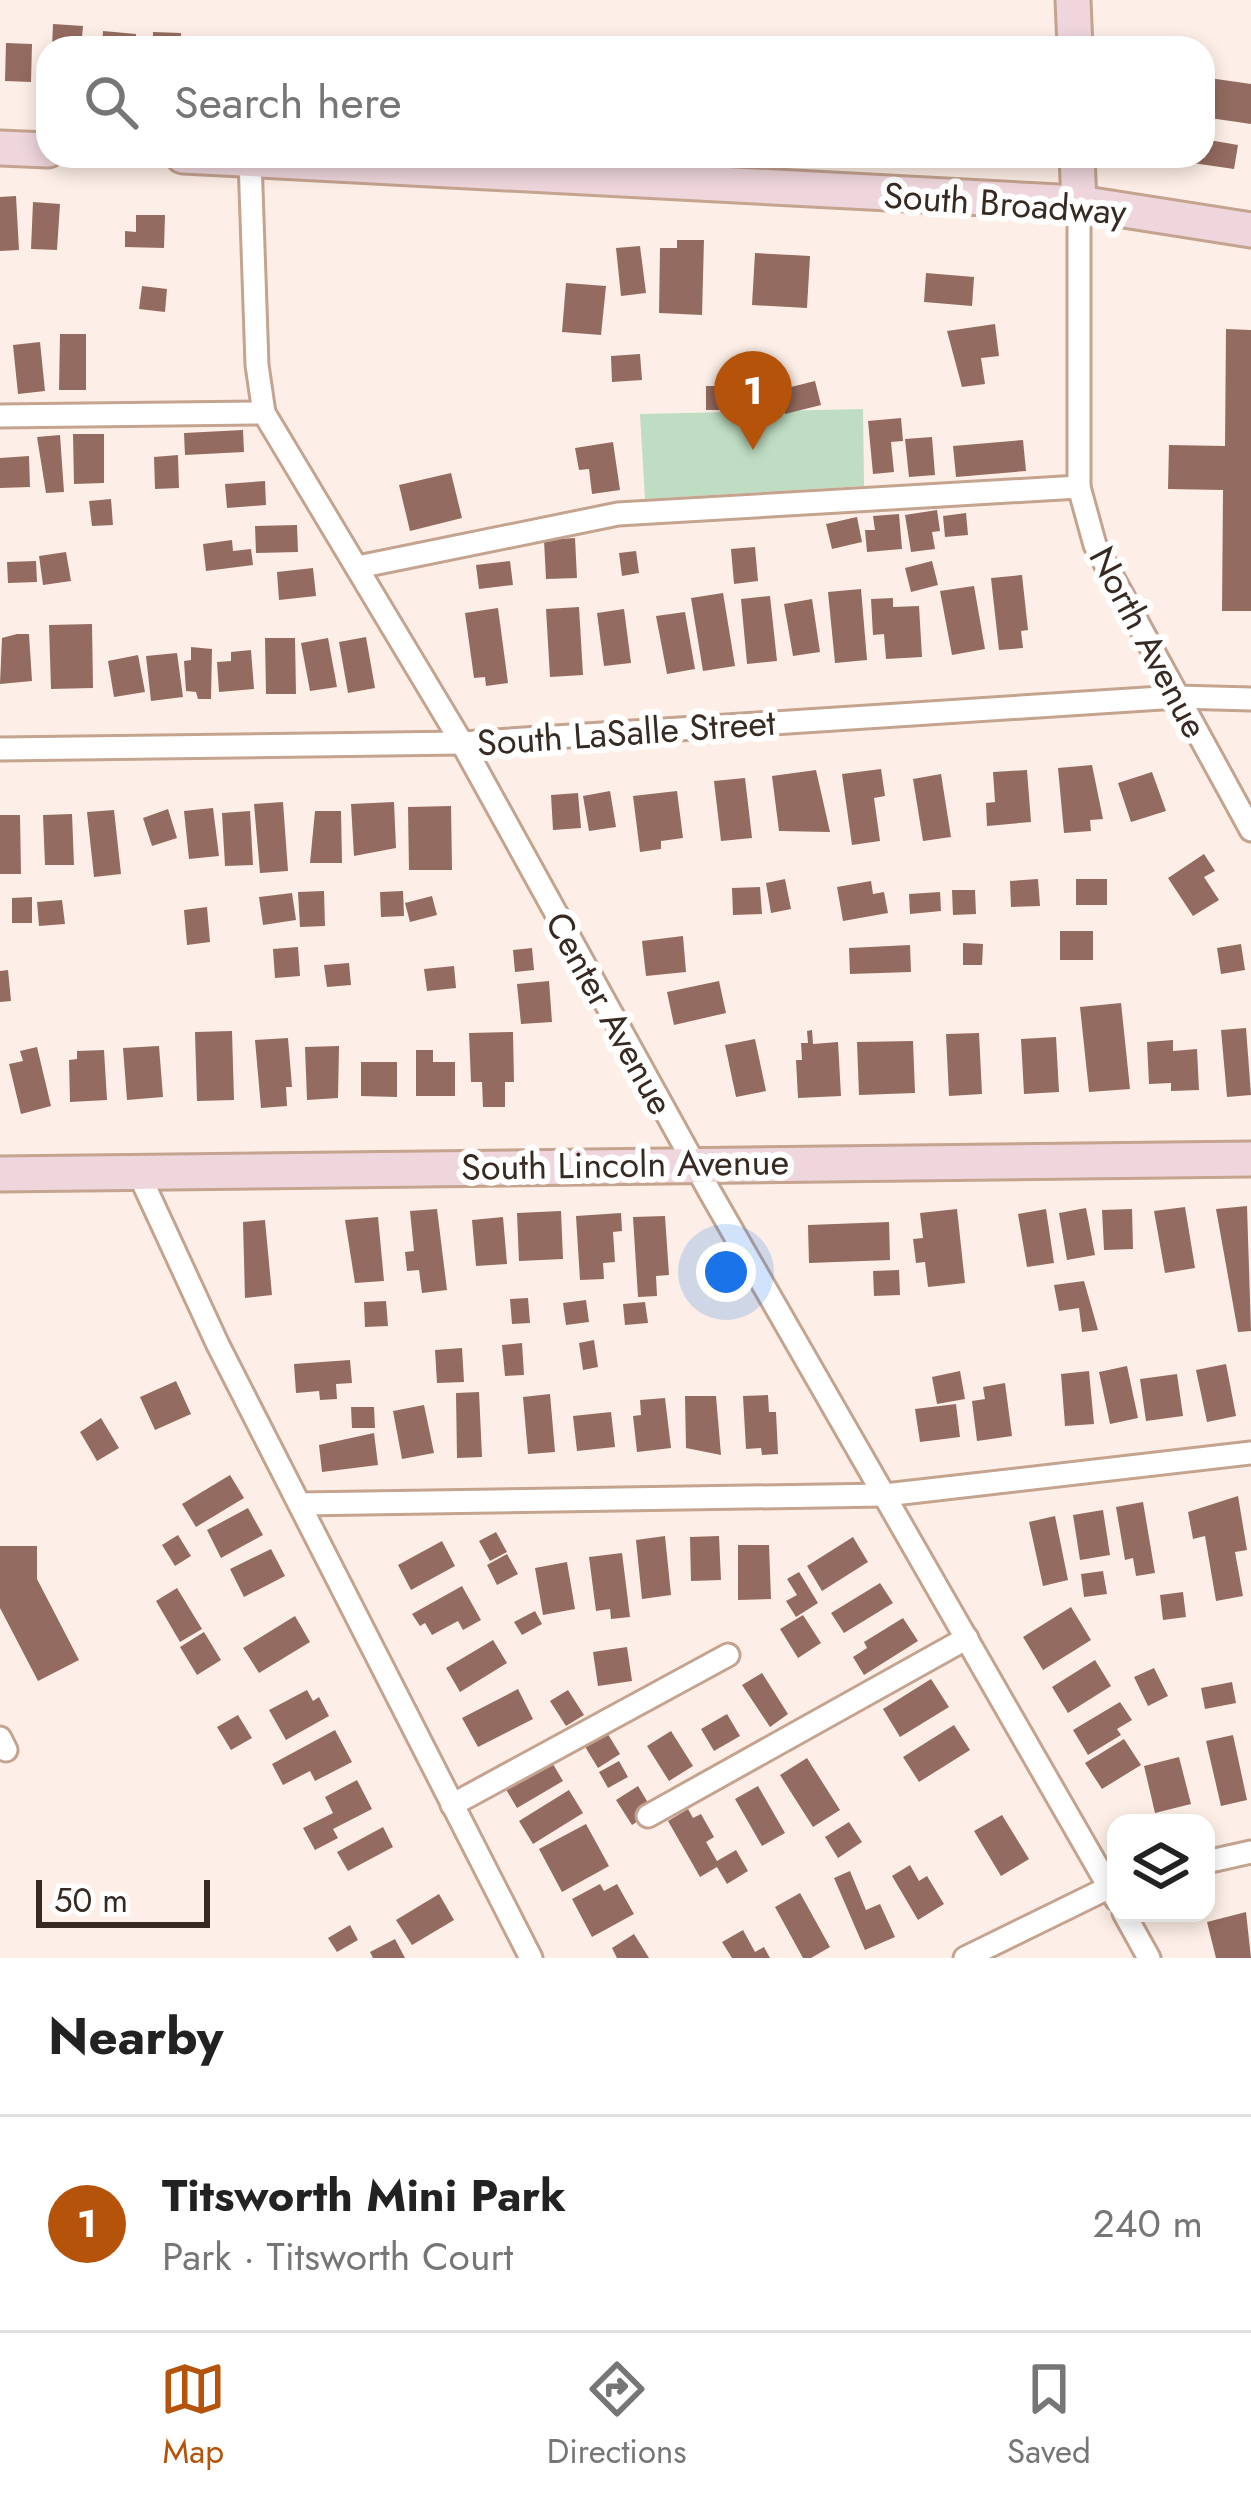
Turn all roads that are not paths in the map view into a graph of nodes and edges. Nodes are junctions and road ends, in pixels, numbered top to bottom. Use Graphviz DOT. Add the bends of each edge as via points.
graph roads {
  1 [pos="1073,0"];
  2 [pos="1074,36"];
  3 [pos="0,148"];
  4 [pos="36,150"];
  5 [pos="250,168"];
  6 [pos="420,168"];
  7 [pos="1078,168"];
  8 [pos="1079,203"];
  9 [pos="1251,230"];
  10 [pos="264,412"];
  11 [pos="0,416"];
  12 [pos="1079,487"];
  13 [pos="358,566"];
  14 [pos="1178,697"];
  15 [pos="1251,699"];
  16 [pos="462,743"];
  17 [pos="0,749"];
  18 [pos="1251,830"];
  19 [pos="1251,1159"];
  20 [pos="693,1162"];
  21 [pos="138,1172"];
  22 [pos="0,1174"];
  23 [pos="1251,1454"];
  24 [pos="886,1495"];
  25 [pos="300,1504"];
  26 [pos="967,1638"];
  27 [pos="728,1655"];
  28 [pos="452,1804"];
  29 [pos="648,1816"];
  30 [pos="1251,1852"];
  31 [pos="1215,1860"];
  32 [pos="1107,1878"];
  33 [pos="1107,1893"];
  34 [pos="1129,1922"];
  35 [pos="530,1958"];
  36 [pos="965,1958"];
  37 [pos="1149,1958"];
  1 -- 2 [label="street"];
  3 -- 4 [label="street"];
  5 -- 10 [label="street, Center Avenue"];
  6 -- 8 [label="street, South Broadway"];
  7 -- 8 [label="street, North Avenue"];
  8 -- 9 [label="street, South Broadway"];
  8 -- 12 [label="street, North Avenue"];
  10 -- 11 [label="street"];
  10 -- 13 [label="street, Center Avenue"];
  12 -- 13 [label="street" via="618,514"];
  12 -- 14 [label="street, North Avenue" via="1095,545"];
  13 -- 16 [label="street, Center Avenue"];
  14 -- 15 [label="street, South LaSalle Street"];
  14 -- 16 [label="street, South LaSalle Street"];
  14 -- 18 [label="street, North Avenue"];
  16 -- 17 [label="street, South LaSalle Street"];
  16 -- 20 [label="street, Center Avenue"];
  19 -- 20 [label="street, South Lincoln Avenue"];
  20 -- 21 [label="street, South Lincoln Avenue"];
  20 -- 24 [label="street, Center Avenue"];
  21 -- 22 [label="street, South Lincoln Avenue"];
  21 -- 25 [label="street"];
  23 -- 24 [label="street"];
  24 -- 25 [label="street"];
  24 -- 26 [label="street, Center Avenue"];
  25 -- 28 [label="street"];
  26 -- 29 [label="street"];
  26 -- 32 [label="street, Center Avenue"];
  27 -- 28 [label="street"];
  28 -- 35 [label="street"];
  30 -- 31 [label="street"];
  33 -- 36 [label="street"];
  34 -- 37 [label="street"];
}
